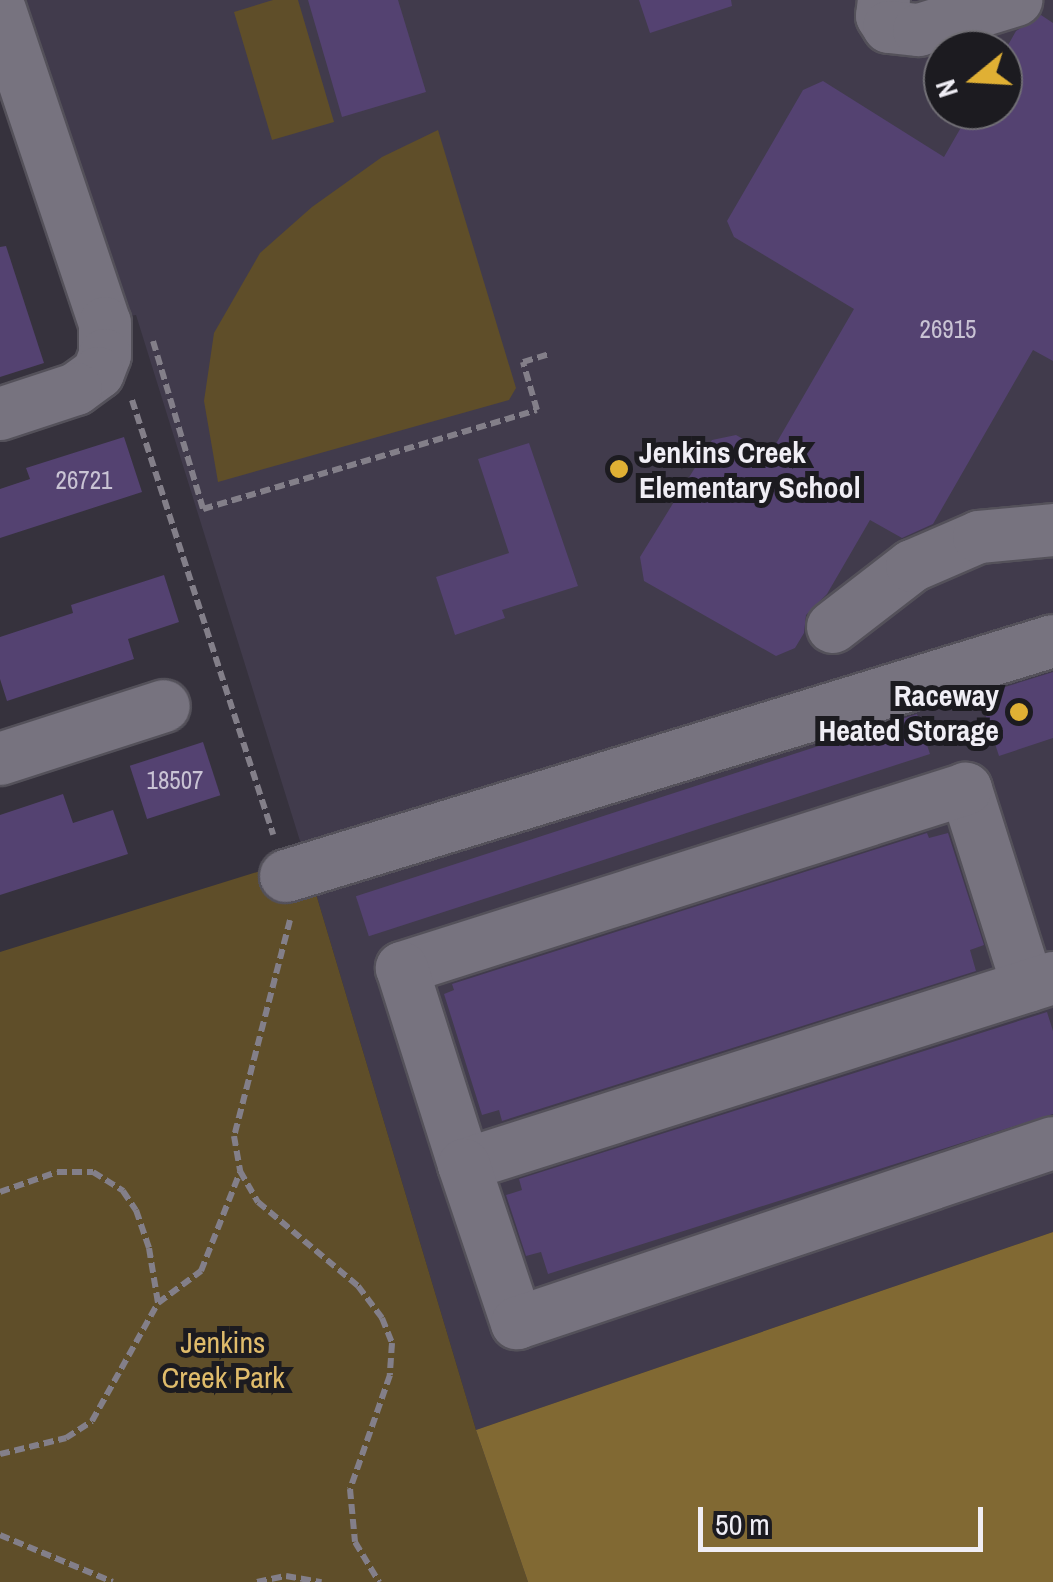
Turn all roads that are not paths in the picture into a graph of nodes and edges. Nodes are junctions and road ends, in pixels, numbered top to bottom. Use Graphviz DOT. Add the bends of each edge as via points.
graph roads {
  1 [pos="884,0"];
  2 [pos="1016,0"];
  3 [pos="0,10"];
  4 [pos="0,414"];
  5 [pos="1053,530"];
  6 [pos="833,627"];
  7 [pos="1053,641"];
  8 [pos="164,706"];
  9 [pos="0,759"];
  10 [pos="286,876"];
  11 [pos="1041,982"];
  12 [pos="1053,1143"];
  13 [pos="464,1165"];
  1 -- 2 [label="street" via="888,27 919,30"];
  3 -- 4 [label="street" via="102,348 76,389"];
  5 -- 6 [label="street" via="979,536 912,566"];
  7 -- 10 [label="street"];
  8 -- 9 [label="street"];
  11 -- 13 [label="street"];
  11 -- 13 [label="street" via="966,789 402,968"];
  12 -- 13 [label="street" via="517,1323"];
}
